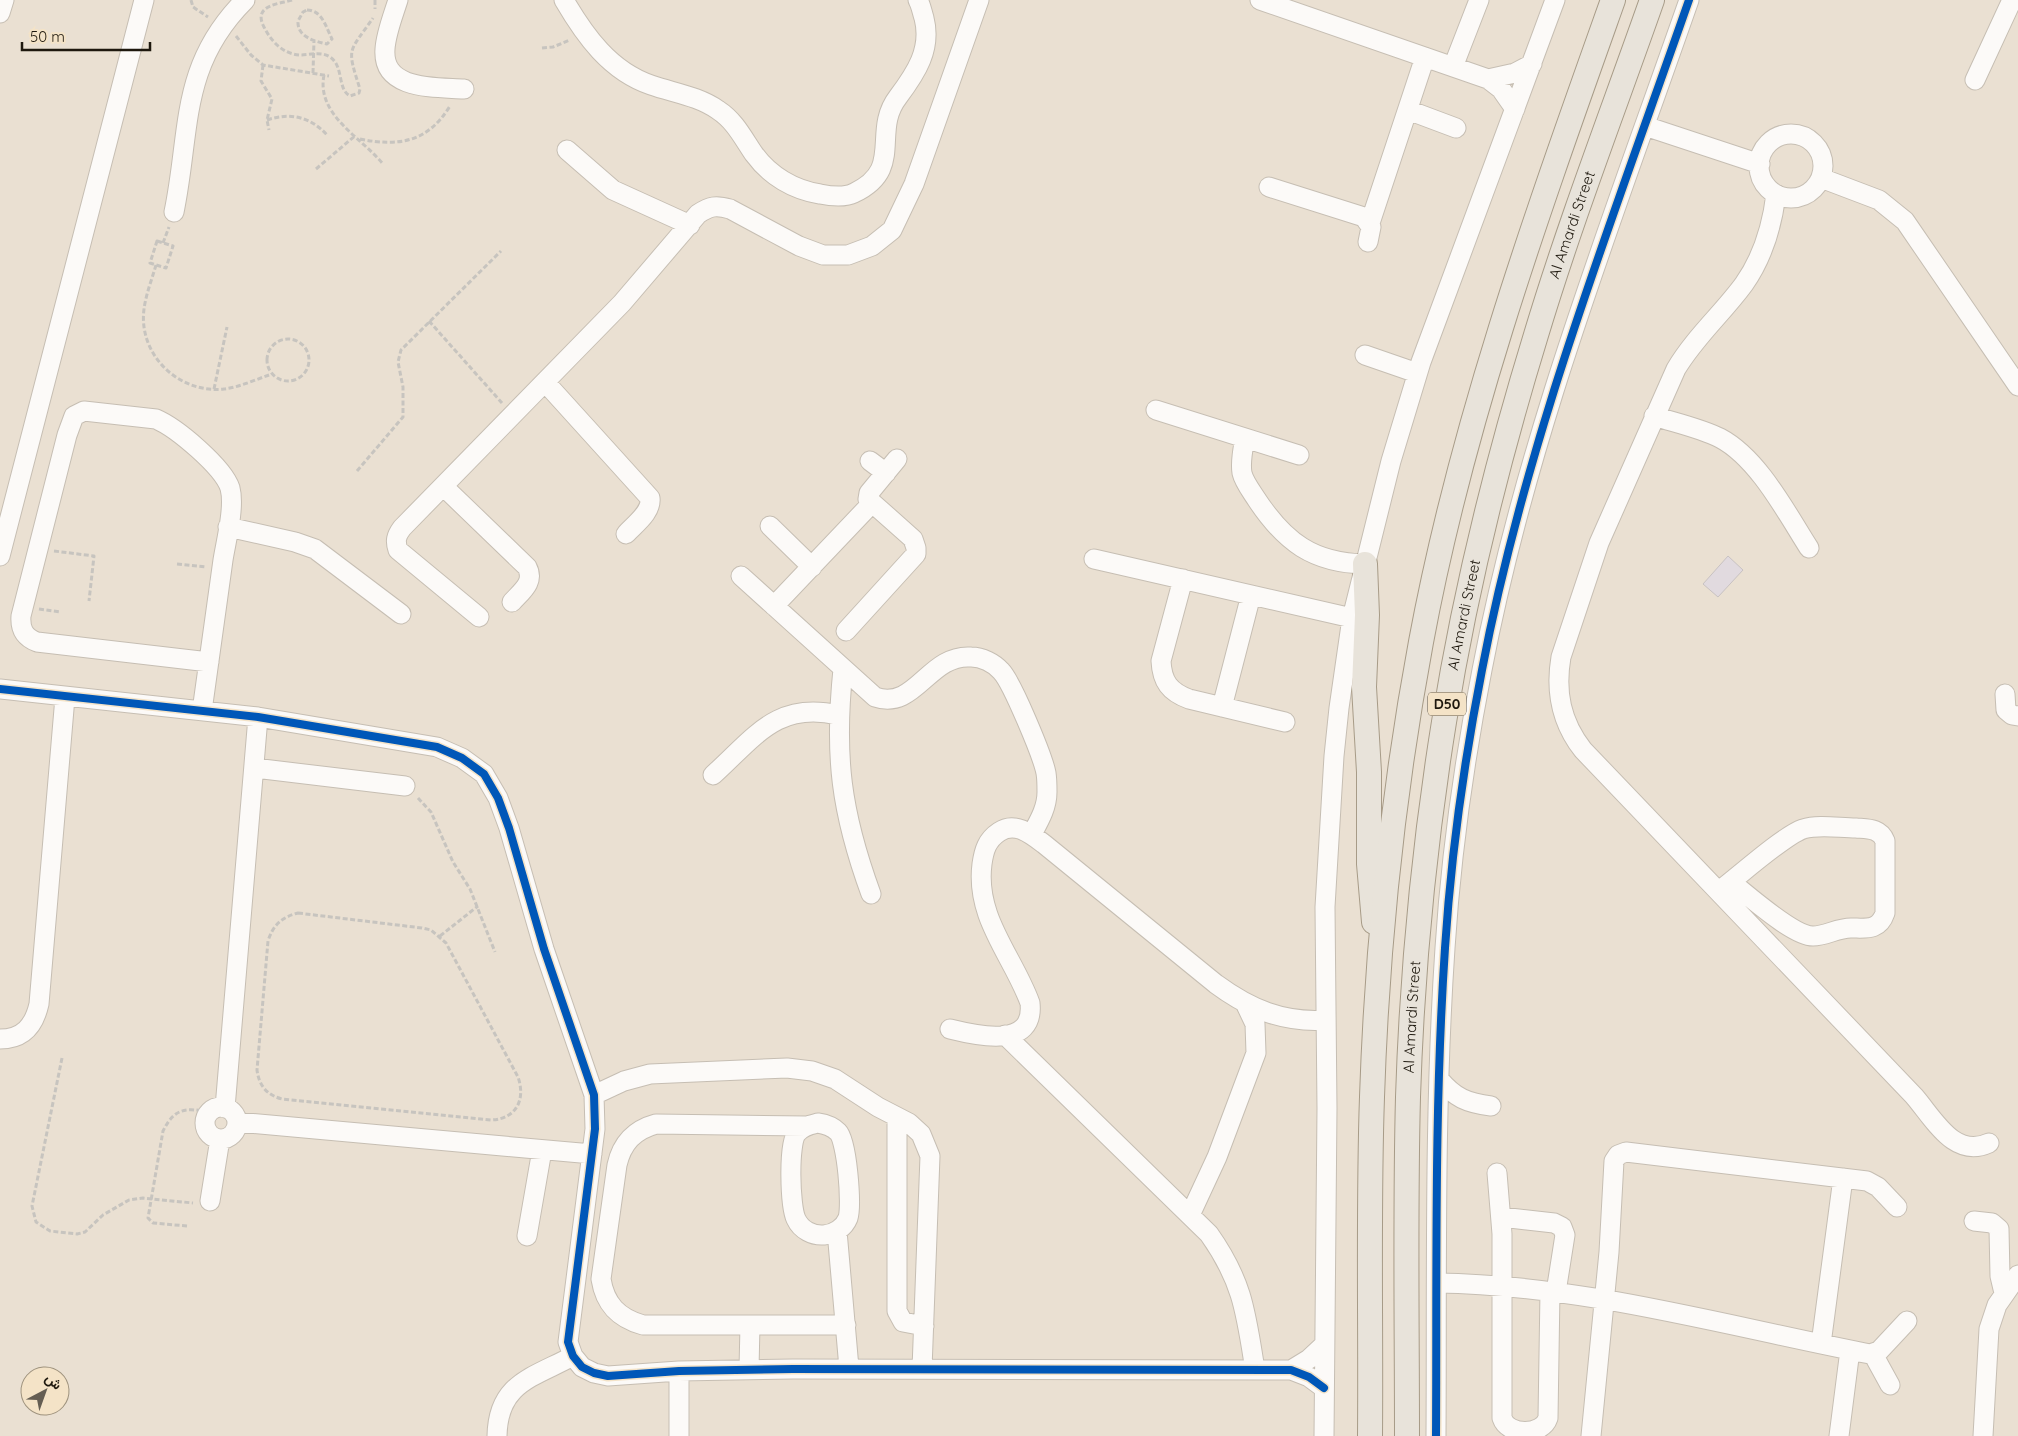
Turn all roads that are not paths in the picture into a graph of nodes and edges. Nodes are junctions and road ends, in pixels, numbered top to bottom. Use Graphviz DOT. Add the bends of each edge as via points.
graph roads {
  1 [pos="4,0"];
  2 [pos="144,0"];
  3 [pos="245,0"];
  4 [pos="398,0"];
  5 [pos="564,0"];
  6 [pos="918,0"];
  7 [pos="979,0"];
  8 [pos="1260,0"];
  9 [pos="1555,0"];
  10 [pos="1613,0"];
  11 [pos="1652,0"];
  12 [pos="1689,0"];
  13 [pos="2012,0"];
  14 [pos="1474,1"];
  15 [pos="1292,5"];
  16 [pos="0,13"];
  17 [pos="1425,57"];
  18 [pos="1532,64"];
  19 [pos="1453,67"];
  20 [pos="1488,79"];
  21 [pos="1975,80"];
  22 [pos="460,89"];
  23 [pos="1515,109"];
  24 [pos="1408,110"];
  25 [pos="1645,126"];
  26 [pos="1456,128"];
  27 [pos="567,150"];
  28 [pos="1760,164"];
  29 [pos="1821,178"];
  30 [pos="1269,188"];
  31 [pos="1776,194"];
  32 [pos="174,212"];
  33 [pos="690,225"];
  34 [pos="1365,355"];
  35 [pos="1417,373"];
  36 [pos="545,382"];
  37 [pos="2018,386"];
  38 [pos="1156,410"];
  39 [pos="1654,416"];
  40 [pos="1245,438"];
  41 [pos="1299,455"];
  42 [pos="870,461"];
  43 [pos="443,486"];
  44 [pos="871,504"];
  45 [pos="770,526"];
  46 [pos="228,527"];
  47 [pos="626,534"];
  48 [pos="1809,548"];
  49 [pos="0,556"];
  50 [pos="1094,559"];
  51 [pos="1365,564"];
  52 [pos="812,567"];
  53 [pos="741,576"];
  54 [pos="1183,579"];
  55 [pos="1251,595"];
  56 [pos="512,602"];
  57 [pos="774,606"];
  58 [pos="401,614"];
  59 [pos="479,617"];
  60 [pos="1352,618"];
  61 [pos="846,631"];
  62 [pos="209,662"];
  63 [pos="843,669"];
  64 [pos="0,689"];
  65 [pos="2005,694"];
  66 [pos="65,697"];
  67 [pos="1222,707"];
  68 [pos="202,711"];
  69 [pos="838,715"];
  70 [pos="2018,716"];
  71 [pos="258,717"];
  72 [pos="1285,722"];
  73 [pos="254,768"];
  74 [pos="713,775"];
  75 [pos="405,786"];
  76 [pos="1032,834"];
  77 [pos="1725,887"];
  78 [pos="871,894"];
  79 [pos="1380,953"];
  80 [pos="1246,1005"];
  81 [pos="1326,1020"];
  82 [pos="950,1029"];
  83 [pos="1005,1035"];
  84 [pos="0,1039"];
  85 [pos="1439,1080"];
  86 [pos="594,1095"];
  87 [pos="1470,1104"];
  88 [pos="1492,1106"];
  89 [pos="217,1110"];
  90 [pos="897,1117"];
  91 [pos="237,1122"];
  92 [pos="1438,1122"];
  93 [pos="806,1126"];
  94 [pos="220,1139"];
  95 [pos="1989,1143"];
  96 [pos="542,1150"];
  97 [pos="592,1154"];
  98 [pos="1497,1173"];
  99 [pos="1843,1178"];
  100 [pos="210,1201"];
  101 [pos="1897,1207"];
  102 [pos="1191,1213"];
  103 [pos="1501,1217"];
  104 [pos="1974,1221"];
  105 [pos="837,1231"];
  106 [pos="527,1236"];
  107 [pos="2018,1275"];
  108 [pos="1437,1283"];
  109 [pos="1503,1286"];
  110 [pos="1553,1291"];
  111 [pos="2004,1293"];
  112 [pos="1604,1299"];
  113 [pos="1907,1321"];
  114 [pos="750,1325"];
  115 [pos="846,1325"];
  116 [pos="924,1326"];
  117 [pos="1821,1344"];
  118 [pos="1324,1345"];
  119 [pos="1850,1350"];
  120 [pos="1873,1354"];
  121 [pos="573,1356"];
  122 [pos="849,1368"];
  123 [pos="749,1369"];
  124 [pos="922,1369"];
  125 [pos="1255,1370"];
  126 [pos="1292,1370"];
  127 [pos="679,1371"];
  128 [pos="1890,1385"];
  129 [pos="1324,1388"];
  130 [pos="497,1436"];
  131 [pos="679,1436"];
  132 [pos="1324,1436"];
  133 [pos="1370,1436"];
  134 [pos="1407,1436"];
  135 [pos="1436,1436"];
  136 [pos="1591,1436"];
  137 [pos="1839,1436"];
  138 [pos="1983,1436"];
  1 -- 16 [label="street"];
  2 -- 49 [label="street"];
  3 -- 32 [label="street" via="225,23 200,69 191,96"];
  4 -- 22 [label="street" via="385,50 387,63 394,75 405,83 418,86"];
  5 -- 6 [label="street" via="581,30 603,55 632,77 702,101 718,110 733,122 770,172 788,184 830,196 851,195 869,185 882,168 889,112 916,74 925,51 926,27"];
  7 -- 33 [label="street" via="914,184 892,230 872,246 848,255 823,255 718,206 708,208"];
  8 -- 15 [label="street"];
  9 -- 18 [label="street"];
  10 -- 79 [label="main road, D50" via="1510,295 1446,524 1408,720"];
  11 -- 134 [label="main road, Al Amardi Street / D50" via="1560,258 1514,408 1476,559 1444,721 1424,876 1408,1097"];
  12 -- 25 [label="street"];
  13 -- 21 [label="street"];
  14 -- 19 [label="street"];
  15 -- 17 [label="street"];
  17 -- 19 [label="street"];
  17 -- 24 [label="street"];
  18 -- 20 [label="street" via="1515,73"];
  18 -- 23 [label="street"];
  19 -- 20 [label="street"];
  20 -- 23 [label="street" via="1501,89"];
  23 -- 35 [label="street"];
  24 -- 26 [label="street"];
  24 -- 30 [label="street" via="1369,232 1361,216"];
  25 -- 28 [label="street"];
  25 -- 85 [label="street" via="1550,401 1496,602 1470,738 1452,875 1445,944"];
  27 -- 33 [label="street" via="613,190"];
  28 -- 29 [label="street" via="1763,152 1773,140 1799,136 1820,152"];
  28 -- 31 [label="street" via="1764,182"];
  29 -- 31 [label="street" via="1811,192 1802,196 1794,198"];
  29 -- 37 [label="street" via="1879,200 1905,221"];
  31 -- 39 [label="street" via="1769,233 1754,268 1684,356"];
  33 -- 36 [label="street" via="622,303"];
  34 -- 35 [label="street"];
  35 -- 51 [label="street"];
  36 -- 43 [label="street"];
  36 -- 47 [label="street" via="650,498 649,509"];
  38 -- 40 [label="street"];
  39 -- 48 [label="street" via="1709,433 1736,449 1770,488"];
  39 -- 77 [label="street" via="1599,543 1564,648 1558,672 1560,703 1568,728 1583,750"];
  40 -- 41 [label="street"];
  40 -- 51 [label="street" via="1242,474 1275,523 1298,546 1322,558"];
  42 -- 44 [label="street" via="892,466 869,493"];
  43 -- 56 [label="street" via="527,567 530,580"];
  43 -- 59 [label="street" via="402,528 395,542 404,556"];
  44 -- 52 [label="street"];
  44 -- 61 [label="street" via="913,540 916,554"];
  45 -- 52 [label="street"];
  46 -- 58 [label="street" via="315,549"];
  46 -- 62 [label="street"];
  46 -- 62 [label="street" via="231,499 227,482 216,467 176,431 156,419 84,411 74,416 68,430 20,624 29,639 37,642"];
  50 -- 54 [label="street"];
  51 -- 60 [label="street"];
  51 -- 79 [label="main road" via="1364,687 1369,864 1372,909"];
  52 -- 57 [label="street"];
  53 -- 57 [label="street"];
  54 -- 55 [label="street"];
  54 -- 67 [label="street" via="1161,661 1162,674 1167,686 1177,694"];
  55 -- 60 [label="street"];
  55 -- 67 [label="street"];
  57 -- 63 [label="street"];
  60 -- 81 [label="street" via="1334,756 1325,907"];
  62 -- 68 [label="street"];
  63 -- 69 [label="street"];
  63 -- 76 [label="street" via="875,697 886,701 899,699 940,664 956,657 972,656 988,661 1002,671 1011,685 1046,772 1047,794 1042,816"];
  64 -- 66 [label="street"];
  65 -- 70 [label="street" via="2006,710"];
  66 -- 68 [label="street"];
  66 -- 84 [label="street" via="36,1020 26,1032 12,1039"];
  67 -- 72 [label="street"];
  68 -- 71 [label="street"];
  69 -- 74 [label="street" via="819,710 799,711 780,717"];
  69 -- 78 [label="street" via="844,806 855,851"];
  71 -- 73 [label="street"];
  71 -- 86 [label="street" via="437,747 462,758 484,774 498,798 509,828 544,950"];
  73 -- 75 [label="street"];
  73 -- 89 [label="street"];
  76 -- 80 [label="street"];
  76 -- 83 [label="street" via="1018,828 1004,829 991,838 984,851 981,872 988,916 1030,1003 1027,1026 1017,1033"];
  77 -- 77 [label="street" via="1803,829 1873,829 1885,841 1885,913 1873,928 1844,928 1822,936 1806,936"];
  77 -- 95 [label="street" via="1950,1138 1964,1147 1980,1147"];
  79 -- 133 [label="main road, D50" via="1372,1100"];
  80 -- 81 [label="street" via="1283,1018"];
  80 -- 102 [label="street" via="1255,1024 1256,1053 1217,1157"];
  81 -- 118 [label="street"];
  82 -- 83 [label="street"];
  83 -- 102 [label="street"];
  85 -- 87 [label="street"];
  85 -- 92 [label="street"];
  86 -- 90 [label="street" via="624,1081 650,1074 800,1069 835,1079"];
  86 -- 97 [label="street"];
  87 -- 88 [label="street"];
  87 -- 92 [label="street" via="1456,1109"];
  89 -- 91 [label="street" via="233,1113"];
  89 -- 94 [label="street" via="207,1116 205,1127 211,1136"];
  90 -- 116 [label="street" via="921,1134 930,1156"];
  90 -- 116 [label="street" via="897,1311 903,1322"];
  91 -- 94 [label="street" via="234,1133"];
  91 -- 96 [label="street"];
  92 -- 108 [label="street"];
  93 -- 105 [label="street" via="829,1125 839,1132 845,1143 849,1211 848,1218"];
  93 -- 105 [label="street" via="796,1133 792,1144 794,1211 800,1226 807,1231 822,1236"];
  93 -- 114 [label="street" via="656,1124 634,1134 620,1153 600,1279 609,1304 630,1322 643,1325"];
  94 -- 100 [label="street"];
  96 -- 97 [label="street"];
  96 -- 106 [label="street"];
  97 -- 121 [label="street" via="568,1328"];
  98 -- 103 [label="street"];
  99 -- 101 [label="street" via="1875,1184"];
  99 -- 112 [label="street" via="1622,1153 1614,1161"];
  99 -- 117 [label="street"];
  102 -- 125 [label="street" via="1225,1256 1237,1281 1245,1307"];
  103 -- 109 [label="street"];
  103 -- 110 [label="street" via="1554,1223 1562,1227 1565,1235"];
  104 -- 111 [label="street" via="1992,1223 1999,1228 2000,1276"];
  105 -- 115 [label="street"];
  107 -- 111 [label="street"];
  108 -- 109 [label="street"];
  108 -- 135 [label="street"];
  109 -- 110 [label="street"];
  109 -- 110 [label="street" via="1502,1418 1507,1427 1516,1432 1535,1433 1544,1428 1548,1418"];
  110 -- 112 [label="street"];
  111 -- 138 [label="street" via="1989,1329"];
  112 -- 117 [label="street"];
  112 -- 136 [label="street"];
  113 -- 120 [label="street"];
  114 -- 115 [label="street"];
  114 -- 123 [label="street"];
  115 -- 122 [label="street"];
  116 -- 124 [label="street"];
  117 -- 119 [label="street"];
  118 -- 126 [label="street"];
  118 -- 129 [label="street"];
  119 -- 120 [label="street"];
  119 -- 137 [label="street"];
  120 -- 128 [label="street"];
  121 -- 127 [label="street" via="594,1374 608,1376"];
  121 -- 130 [label="street" via="516,1386 499,1412"];
  122 -- 123 [label="street"];
  122 -- 124 [label="street"];
  123 -- 127 [label="street"];
  124 -- 125 [label="street"];
  125 -- 126 [label="street"];
  126 -- 129 [label="street"];
  127 -- 131 [label="street"];
  129 -- 132 [label="street"];
}
